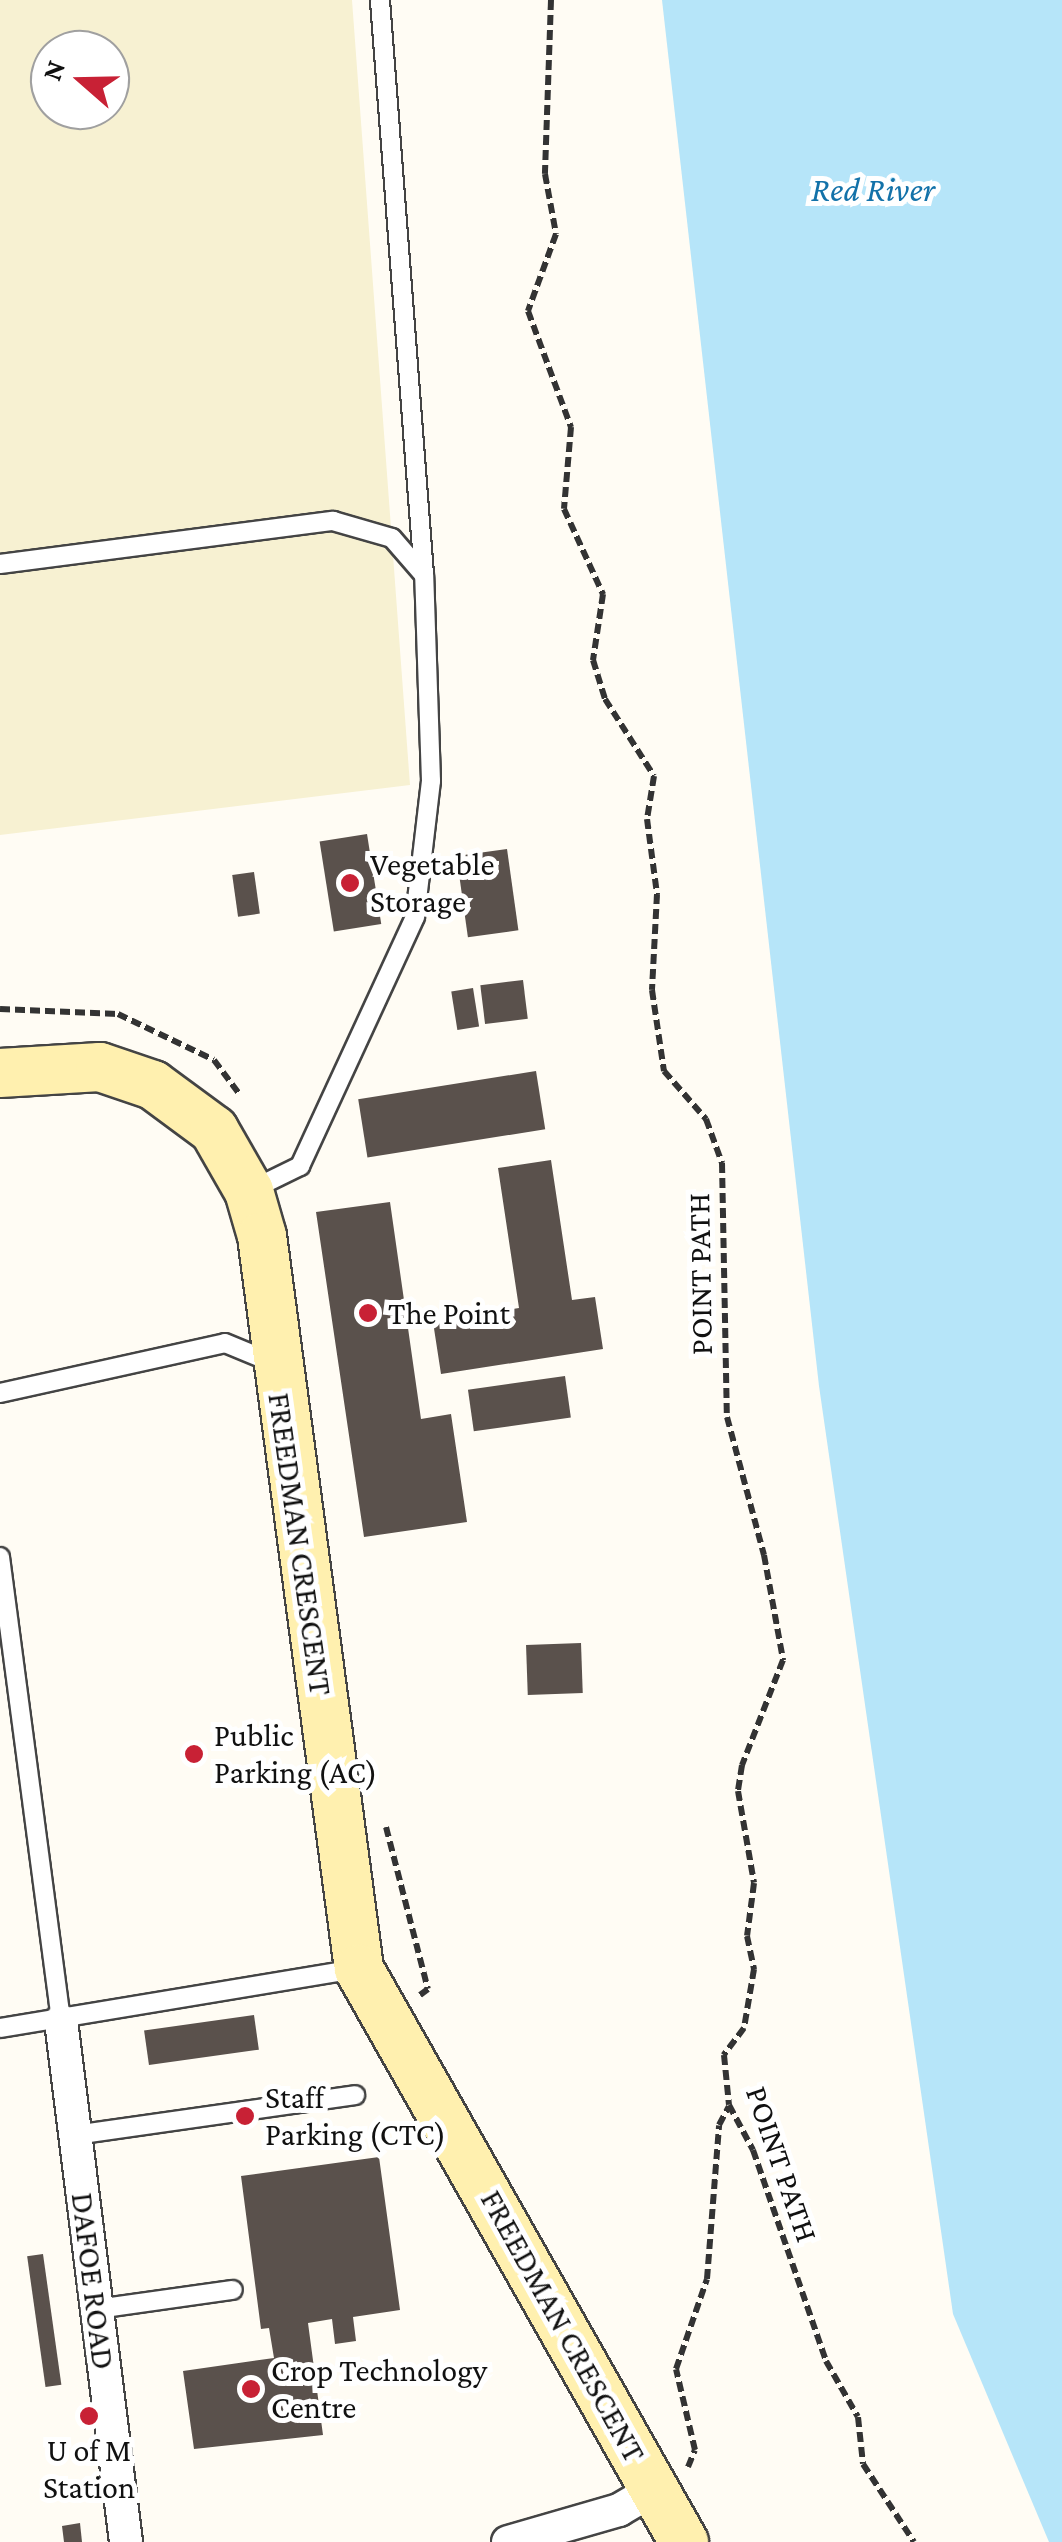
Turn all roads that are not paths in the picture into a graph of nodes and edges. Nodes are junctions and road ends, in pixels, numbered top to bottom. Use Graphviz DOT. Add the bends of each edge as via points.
graph roads {
  1 [pos="380,0"];
  2 [pos="0,564"];
  3 [pos="424,575"];
  4 [pos="0,1073"];
  5 [pos="249,1192"];
  6 [pos="276,1364"];
  7 [pos="0,1392"];
  8 [pos="0,1557"];
  9 [pos="359,1969"];
  10 [pos="61,2020"];
  11 [pos="0,2028"];
  12 [pos="355,2095"];
  13 [pos="75,2136"];
  14 [pos="233,2290"];
  15 [pos="97,2309"];
  16 [pos="654,2489"];
  17 [pos="126,2542"];
  18 [pos="508,2542"];
  19 [pos="684,2542"];
  1 -- 3 [label="lane"];
  2 -- 3 [label="lane" via="333,522 392,538"];
  3 -- 5 [label="lane" via="431,781 415,917 300,1166"];
  4 -- 5 [label="street, FREEDMAN CRESCENT" via="100,1067 153,1085 214,1130"];
  5 -- 6 [label="street, FREEDMAN CRESCENT" via="262,1236"];
  6 -- 7 [label="lane" via="225,1343"];
  6 -- 9 [label="street, FREEDMAN CRESCENT"];
  8 -- 10 [label="lane"];
  9 -- 10 [label="lane"];
  9 -- 16 [label="street, FREEDMAN CRESCENT"];
  10 -- 11 [label="lane"];
  10 -- 13 [label="street, DAFOE ROAD"];
  12 -- 13 [label="lane"];
  13 -- 15 [label="street, DAFOE ROAD"];
  14 -- 15 [label="lane"];
  15 -- 17 [label="street, DAFOE ROAD"];
  16 -- 18 [label="street" via="619,2510"];
  16 -- 19 [label="street, FREEDMAN CRESCENT"];
}
